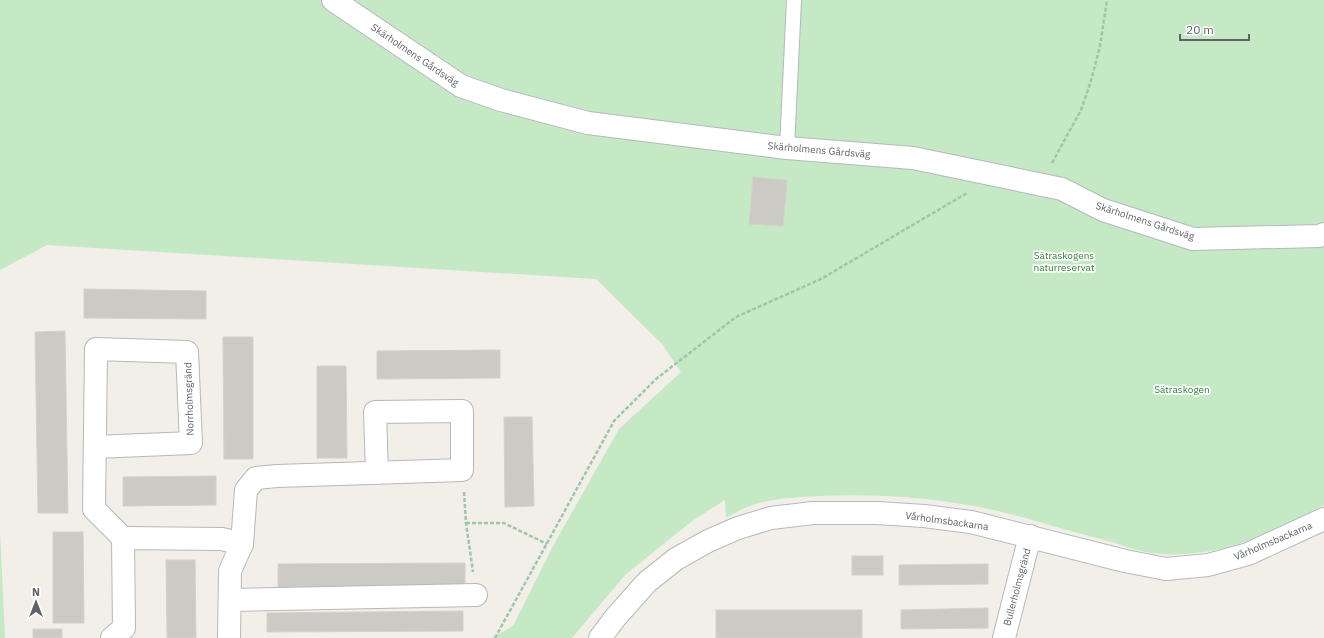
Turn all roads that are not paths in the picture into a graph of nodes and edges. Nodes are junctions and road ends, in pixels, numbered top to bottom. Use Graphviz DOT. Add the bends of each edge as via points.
graph roads {
  1 [pos="333,0"];
  2 [pos="794,0"];
  3 [pos="787,148"];
  4 [pos="1324,234"];
  5 [pos="95,447"];
  6 [pos="377,473"];
  7 [pos="1324,519"];
  8 [pos="1030,536"];
  9 [pos="123,538"];
  10 [pos="242,544"];
  11 [pos="476,595"];
  12 [pos="230,600"];
  13 [pos="112,638"];
  14 [pos="229,638"];
  15 [pos="600,638"];
  16 [pos="1004,638"];
  1 -- 3 [label="street, Skärholmens Gårdsväg" via="461,86 501,100 588,124"];
  2 -- 3 [label="lane"];
  3 -- 4 [label="street, Skärholmens Gårdsväg" via="913,158 1062,189 1103,210 1193,239"];
  5 -- 5 [label="street, Norrholmsgränd" via="96,349 187,352 191,443"];
  5 -- 9 [label="street, Norrholmsgränd" via="94,509"];
  6 -- 6 [label="street" via="462,470 462,411 375,412"];
  6 -- 10 [label="street" via="256,478 246,490"];
  7 -- 8 [label="street, Vårholmsbackarna" via="1248,554 1208,565 1166,569"];
  8 -- 15 [label="street, Vårholmsbackarna" via="971,522 924,516 813,513 771,518 738,528 676,559 647,582"];
  8 -- 16 [label="street, Bullerholmsgränd"];
  9 -- 10 [label="street" via="222,539"];
  9 -- 13 [label="street" via="124,628"];
  10 -- 12 [label="street" via="230,571"];
  11 -- 12 [label="street"];
  12 -- 14 [label="street"];
}
